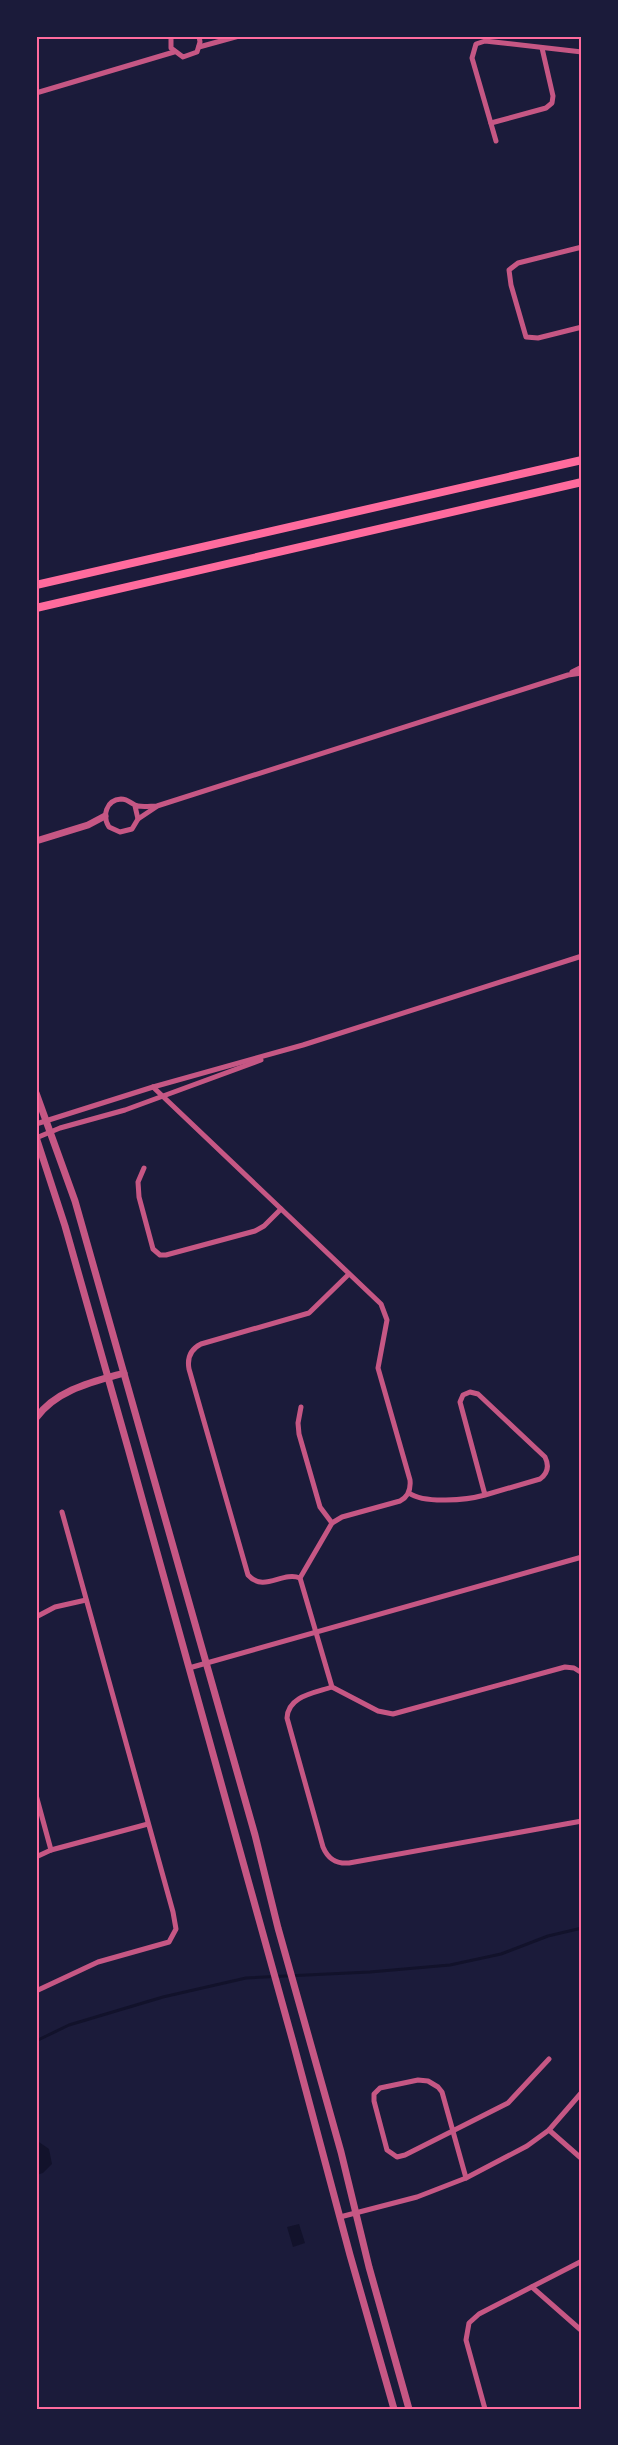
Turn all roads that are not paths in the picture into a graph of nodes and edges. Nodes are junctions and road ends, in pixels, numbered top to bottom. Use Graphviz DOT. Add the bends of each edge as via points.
graph roads {
  1 [pos="171,36"];
  2 [pos="199,36"];
  3 [pos="239,36"];
  4 [pos="199,47"];
  5 [pos="542,48"];
  6 [pos="174,52"];
  7 [pos="582,52"];
  8 [pos="36,93"];
  9 [pos="491,123"];
  10 [pos="496,141"];
  11 [pos="582,247"];
  12 [pos="582,327"];
  13 [pos="582,460"];
  14 [pos="582,482"];
  15 [pos="36,585"];
  16 [pos="36,608"];
  17 [pos="582,667"];
  18 [pos="582,673"];
  19 [pos="568,675"];
  20 [pos="135,806"];
  21 [pos="158,806"];
  22 [pos="105,816"];
  23 [pos="138,819"];
  24 [pos="36,841"];
  25 [pos="582,956"];
  26 [pos="303,1044"];
  27 [pos="153,1087"];
  28 [pos="36,1093"];
  29 [pos="163,1096"];
  30 [pos="47,1120"];
  31 [pos="36,1124"];
  32 [pos="51,1132"];
  33 [pos="36,1138"];
  34 [pos="144,1168"];
  35 [pos="281,1209"];
  36 [pos="349,1274"];
  37 [pos="124,1373"];
  38 [pos="107,1378"];
  39 [pos="301,1407"];
  40 [pos="36,1418"];
  41 [pos="409,1493"];
  42 [pos="485,1495"];
  43 [pos="62,1512"];
  44 [pos="332,1523"];
  45 [pos="582,1557"];
  46 [pos="300,1578"];
  47 [pos="86,1600"];
  48 [pos="36,1617"];
  49 [pos="315,1632"];
  50 [pos="206,1664"];
  51 [pos="189,1668"];
  52 [pos="582,1673"];
  53 [pos="332,1687"];
  54 [pos="36,1795"];
  55 [pos="582,1821"];
  56 [pos="148,1824"];
  57 [pos="51,1850"];
  58 [pos="36,1857"];
  59 [pos="36,1990"];
  60 [pos="549,2059"];
  61 [pos="582,2092"];
  62 [pos="452,2130"];
  63 [pos="549,2130"];
  64 [pos="582,2159"];
  65 [pos="466,2178"];
  66 [pos="356,2213"];
  67 [pos="340,2217"];
  68 [pos="582,2261"];
  69 [pos="532,2287"];
  70 [pos="582,2331"];
  71 [pos="394,2409"];
  72 [pos="409,2409"];
  73 [pos="485,2409"];
  1 -- 6 [label="street"];
  2 -- 4 [label="street"];
  3 -- 4 [label="street"];
  4 -- 6 [label="street" via="188,57"];
  5 -- 7 [label="street"];
  5 -- 9 [label="street" via="552,103"];
  5 -- 9 [label="street" via="485,41 476,44 472,58"];
  6 -- 8 [label="street"];
  9 -- 10 [label="street"];
  11 -- 12 [label="street" via="518,263 511,266 508,275 526,337 538,338"];
  13 -- 15 [label="main road"];
  14 -- 16 [label="main road"];
  17 -- 19 [label="street"];
  18 -- 19 [label="street"];
  19 -- 21 [label="street"];
  20 -- 21 [label="street"];
  20 -- 22 [label="street" via="119,799 109,804"];
  20 -- 23 [label="street"];
  21 -- 23 [label="street"];
  22 -- 23 [label="street" via="109,827 120,832 132,829"];
  22 -- 24 [label="street"];
  25 -- 26 [label="street"];
  26 -- 27 [label="street"];
  26 -- 29 [label="street"];
  27 -- 29 [label="street"];
  27 -- 30 [label="street"];
  28 -- 30 [label="street"];
  29 -- 32 [label="street"];
  29 -- 35 [label="street"];
  30 -- 31 [label="street"];
  30 -- 32 [label="street"];
  32 -- 33 [label="street"];
  32 -- 37 [label="street"];
  33 -- 38 [label="street"];
  34 -- 35 [label="street" via="138,1182 139,1197 152,1246 160,1255 255,1230"];
  35 -- 36 [label="street"];
  36 -- 41 [label="street" via="381,1304 386,1314 378,1368 410,1480"];
  36 -- 46 [label="street" via="309,1313 201,1344 188,1360 248,1575 262,1583 294,1575"];
  37 -- 38 [label="street"];
  37 -- 50 [label="street"];
  38 -- 40 [label="street" via="62,1394"];
  38 -- 51 [label="street"];
  39 -- 44 [label="street" via="299,1434 320,1507"];
  41 -- 42 [label="street" via="421,1498 452,1499"];
  41 -- 44 [label="street" via="400,1501"];
  42 -- 42 [label="street" via="460,1402 470,1392 478,1394 547,1463 546,1473 540,1479"];
  43 -- 47 [label="street"];
  44 -- 46 [label="street"];
  45 -- 49 [label="street"];
  46 -- 49 [label="street"];
  47 -- 48 [label="street" via="55,1607"];
  47 -- 56 [label="street"];
  49 -- 50 [label="street"];
  49 -- 53 [label="street"];
  50 -- 51 [label="street"];
  50 -- 66 [label="street"];
  51 -- 67 [label="street"];
  52 -- 53 [label="street" via="565,1667 393,1714 378,1711"];
  53 -- 55 [label="street" via="299,1698 288,1710 288,1722 323,1847 328,1856 340,1863"];
  54 -- 57 [label="street"];
  56 -- 57 [label="street"];
  56 -- 59 [label="street" via="173,1912 173,1938 98,1962"];
  57 -- 58 [label="street"];
  60 -- 62 [label="street" via="508,2103"];
  61 -- 63 [label="street"];
  62 -- 62 [label="street" via="405,2155 391,2155 374,2094 380,2088 428,2081 442,2092"];
  62 -- 65 [label="street"];
  63 -- 64 [label="street"];
  63 -- 65 [label="street"];
  65 -- 66 [label="street" via="417,2197"];
  66 -- 67 [label="street"];
  66 -- 72 [label="street"];
  67 -- 71 [label="street"];
  68 -- 69 [label="street"];
  69 -- 70 [label="street"];
  69 -- 73 [label="street" via="475,2316 468,2327 467,2344"];
}
